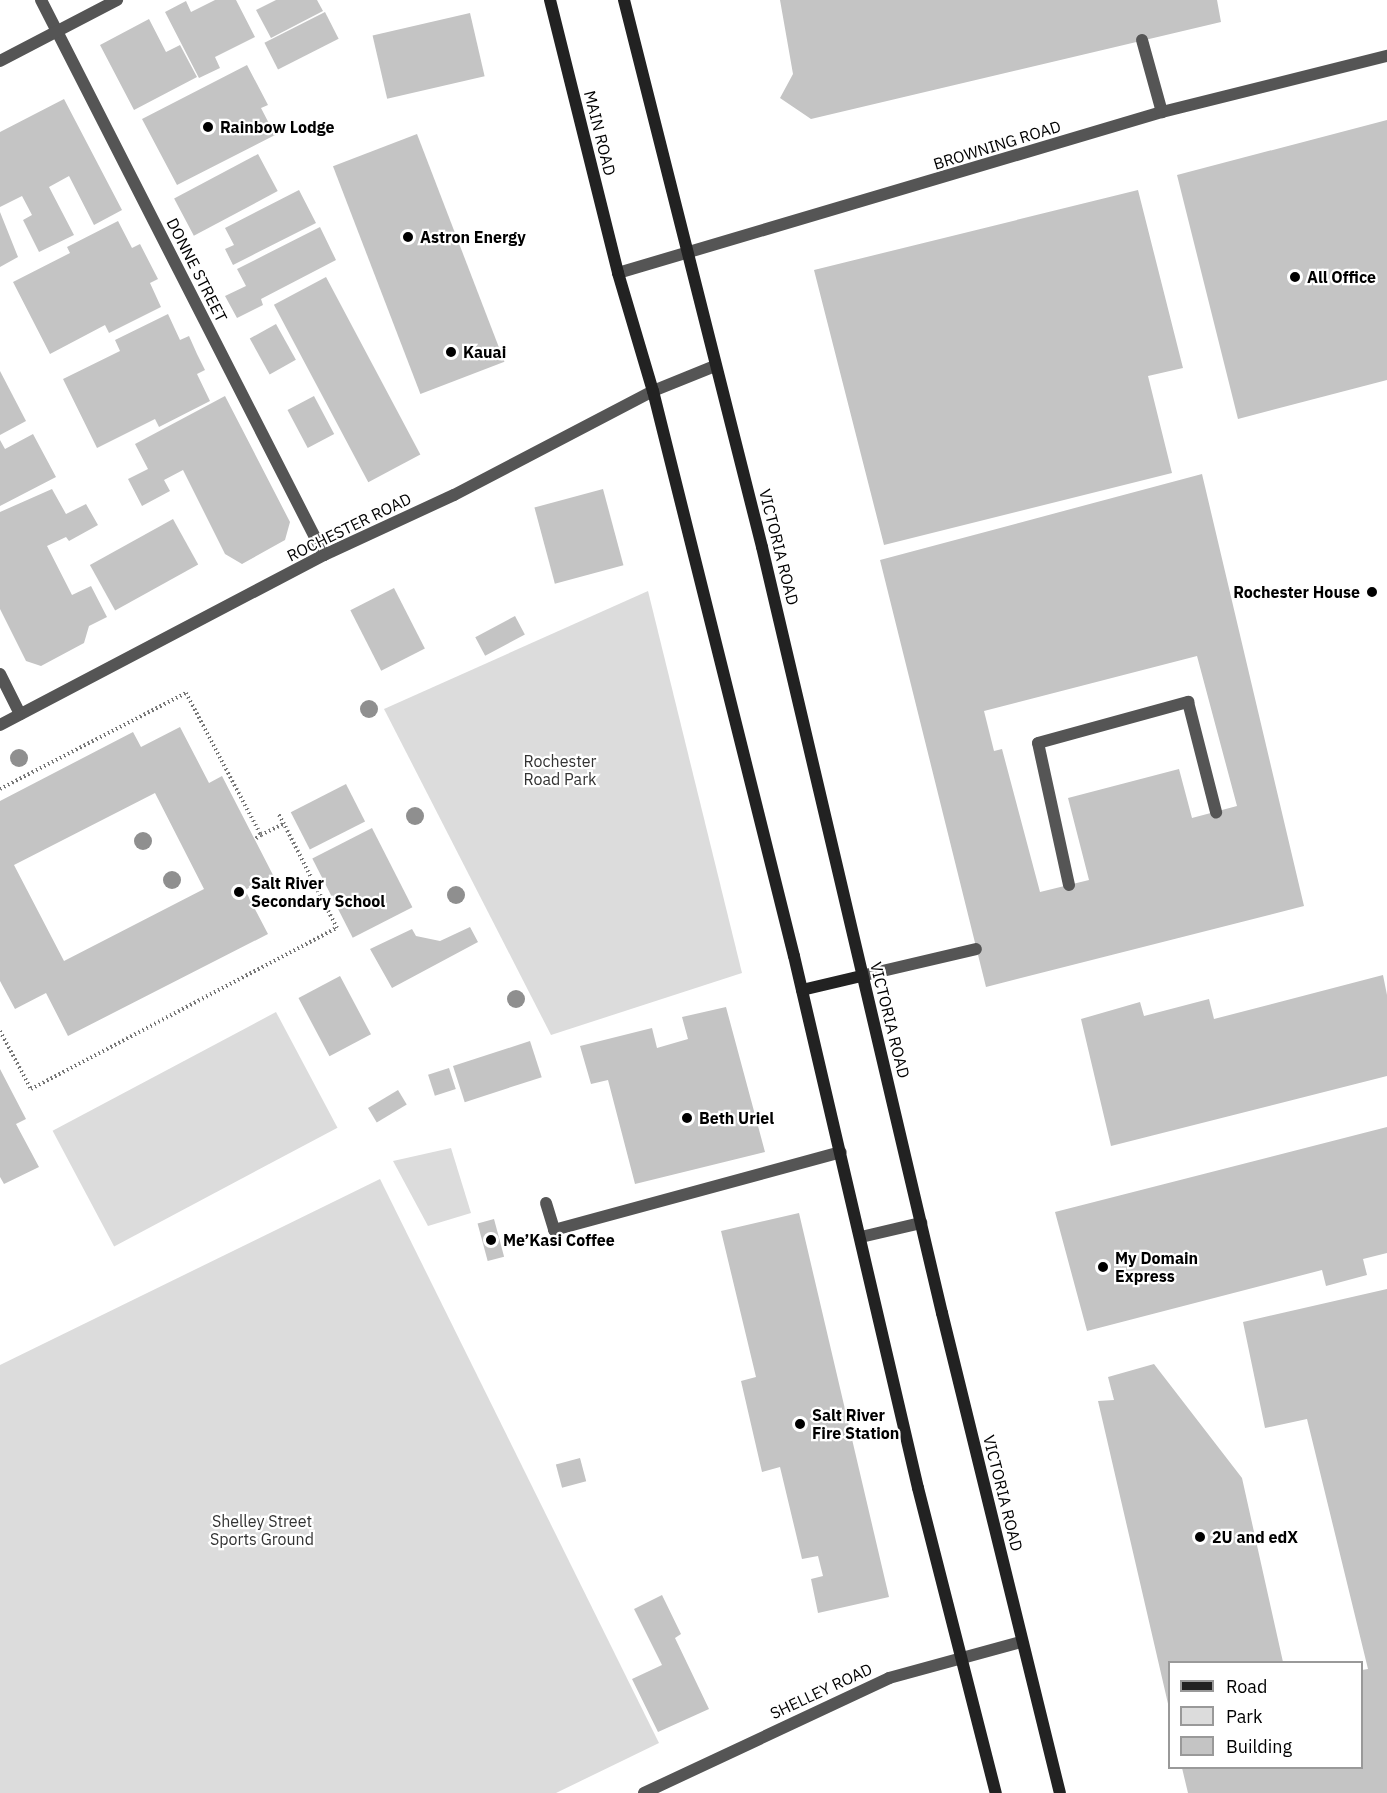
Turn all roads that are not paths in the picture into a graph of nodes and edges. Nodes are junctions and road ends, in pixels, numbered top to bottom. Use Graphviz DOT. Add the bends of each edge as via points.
graph roads {
  1 [pos="41,0"];
  2 [pos="117,0"];
  3 [pos="550,0"];
  4 [pos="624,0"];
  5 [pos="57,32"];
  6 [pos="1142,40"];
  7 [pos="1387,56"];
  8 [pos="0,61"];
  9 [pos="1162,112"];
  10 [pos="687,255"];
  11 [pos="618,273"];
  12 [pos="715,366"];
  13 [pos="653,391"];
  14 [pos="324,555"];
  15 [pos="0,674"];
  16 [pos="20,714"];
  17 [pos="0,725"];
  18 [pos="1216,812"];
  19 [pos="1069,885"];
  20 [pos="976,949"];
  21 [pos="861,975"];
  22 [pos="802,990"];
  23 [pos="842,1152"];
  24 [pos="546,1203"];
  25 [pos="921,1223"];
  26 [pos="861,1237"];
  27 [pos="1021,1642"];
  28 [pos="962,1659"];
  29 [pos="644,1793"];
  30 [pos="996,1793"];
  31 [pos="1060,1793"];
  1 -- 5 [label="street, DONNE STREET"];
  2 -- 5 [label="street"];
  3 -- 11 [label="main road, MAIN ROAD"];
  4 -- 10 [label="main road"];
  5 -- 8 [label="street"];
  5 -- 14 [label="street, DONNE STREET"];
  6 -- 9 [label="street"];
  7 -- 9 [label="street, BROWNING ROAD"];
  9 -- 10 [label="street, BROWNING ROAD"];
  10 -- 11 [label="street, BROWNING ROAD"];
  10 -- 12 [label="main road, VICTORIA ROAD"];
  11 -- 13 [label="main road"];
  12 -- 13 [label="street, ROCHESTER ROAD"];
  12 -- 21 [label="main road, VICTORIA ROAD" via="762,547"];
  13 -- 14 [label="street, ROCHESTER ROAD" via="454,495"];
  13 -- 22 [label="main road"];
  14 -- 16 [label="street, ROCHESTER ROAD"];
  15 -- 16 [label="street"];
  16 -- 17 [label="street, ROCHESTER ROAD"];
  18 -- 19 [label="street" via="1188,702 1038,743"];
  20 -- 21 [label="street"];
  21 -- 22 [label="main road"];
  21 -- 25 [label="main road, VICTORIA ROAD"];
  22 -- 23 [label="main road"];
  23 -- 24 [label="street" via="554,1230"];
  23 -- 26 [label="main road"];
  25 -- 26 [label="street"];
  25 -- 27 [label="main road, VICTORIA ROAD"];
  26 -- 28 [label="main road"];
  27 -- 28 [label="street, SHELLEY ROAD"];
  27 -- 31 [label="main road, VICTORIA ROAD"];
  28 -- 29 [label="street, SHELLEY ROAD" via="889,1678"];
  28 -- 30 [label="main road"];
}
